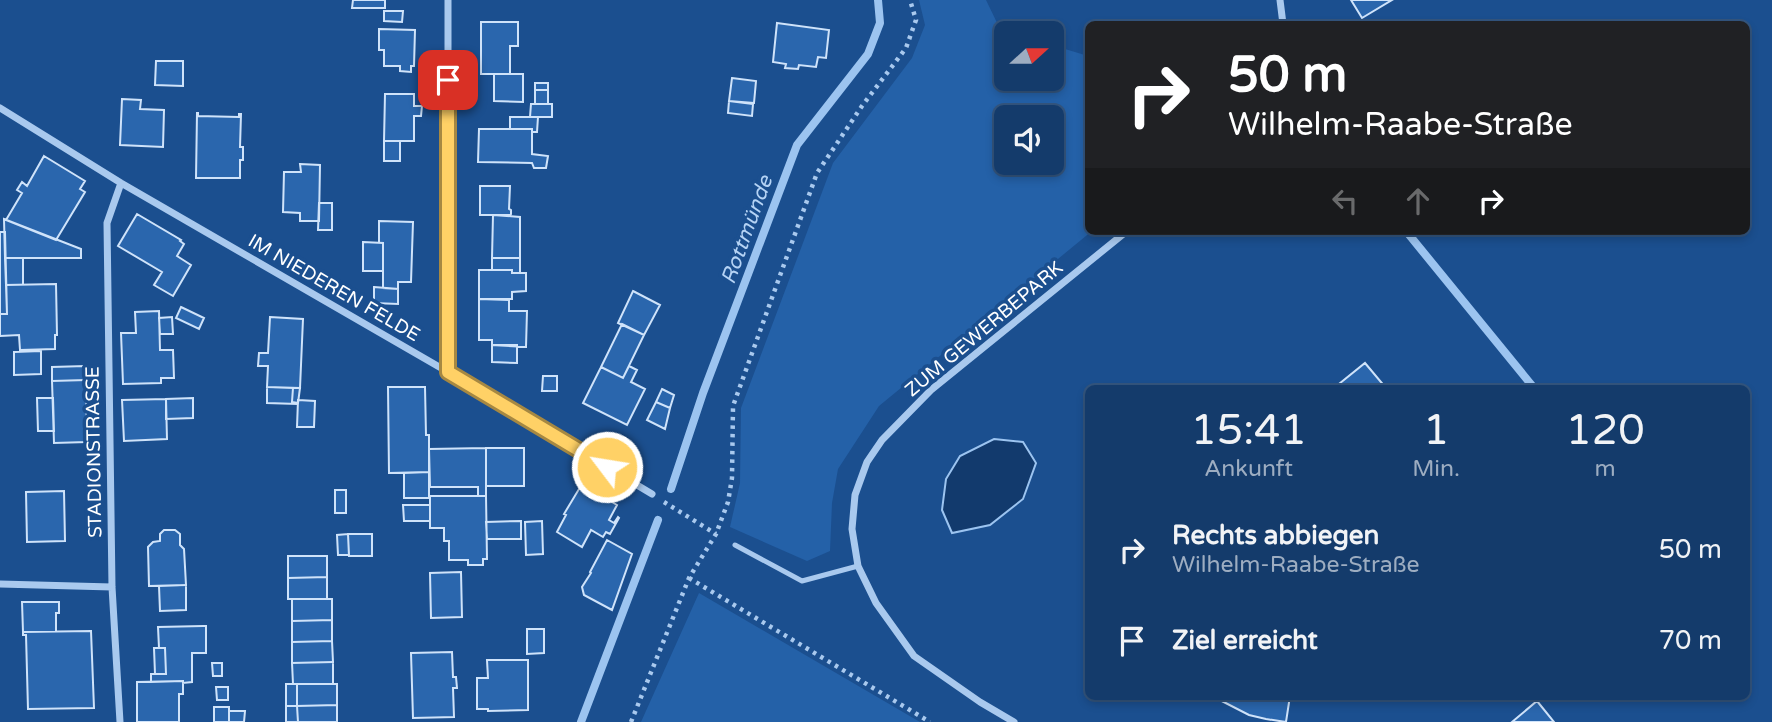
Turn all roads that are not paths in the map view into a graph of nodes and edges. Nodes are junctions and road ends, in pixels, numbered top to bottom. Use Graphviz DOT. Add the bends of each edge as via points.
graph roads {
  1 [pos="449,0"];
  2 [pos="1280,0"];
  3 [pos="1283,21"];
  4 [pos="0,108"];
  5 [pos="121,183"];
  6 [pos="1122,235"];
  7 [pos="448,372"];
  8 [pos="652,494"];
  9 [pos="735,545"];
  10 [pos="858,566"];
  11 [pos="0,584"];
  12 [pos="112,587"];
  13 [pos="120,722"];
  14 [pos="1013,722"];
  1 -- 7 [label="street"];
  2 -- 3 [label="street"];
  4 -- 5 [label="street, IM NIEDEREN FELDE"];
  5 -- 7 [label="street, IM NIEDEREN FELDE"];
  5 -- 12 [label="street, STADIONSTRASSE" via="107,223"];
  6 -- 10 [label="street, ZUM GEWERBEPARK" via="931,390 882,440 867,462 855,495 852,530"];
  7 -- 8 [label="street, IM NIEDEREN FELDE"];
  9 -- 10 [label="lane" via="802,581"];
  10 -- 14 [label="street, ZUM GEWERBEPARK" via="876,603 914,656"];
  11 -- 12 [label="street"];
  12 -- 13 [label="street, STADIONSTRASSE"];
}
